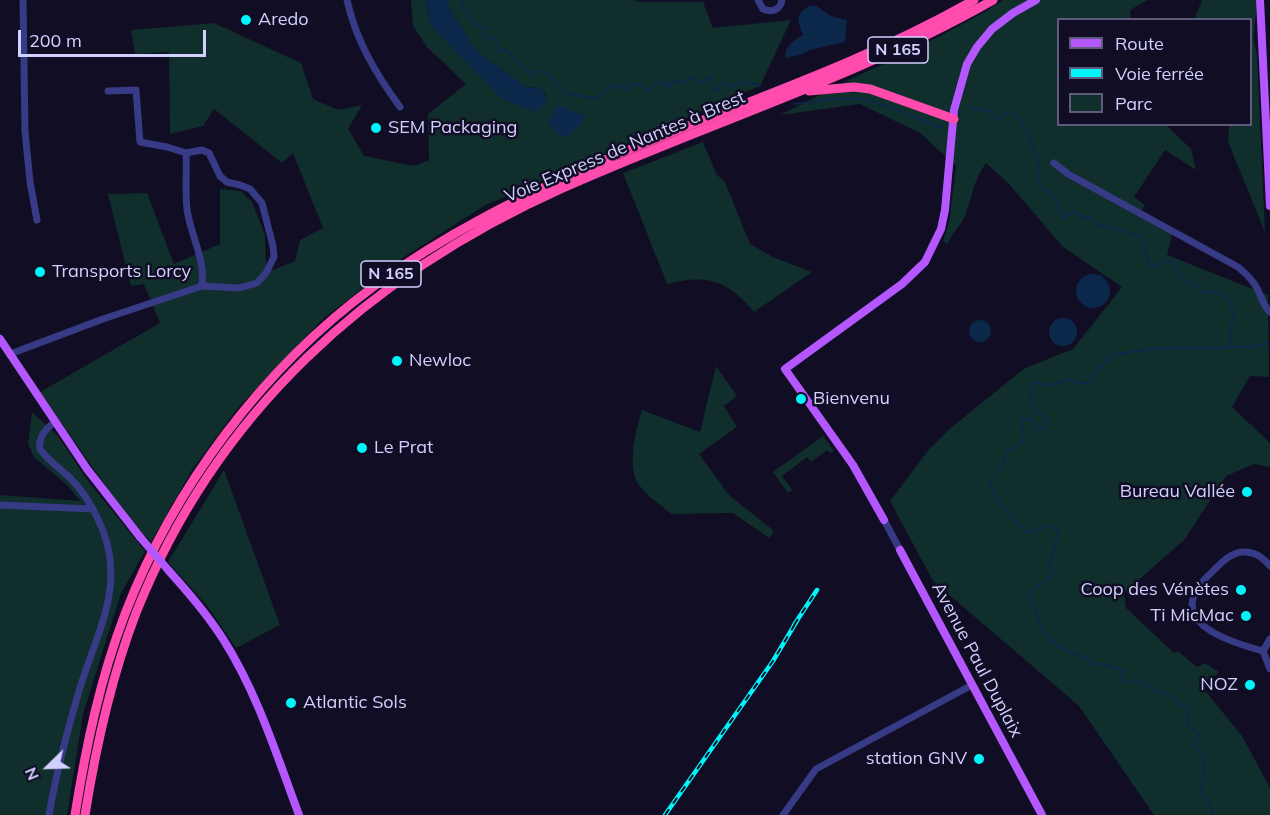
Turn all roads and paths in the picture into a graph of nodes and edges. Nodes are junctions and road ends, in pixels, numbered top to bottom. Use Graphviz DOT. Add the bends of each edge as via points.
graph roads {
  1 [pos="23,0"];
  2 [pos="347,0"];
  3 [pos="758,0"];
  4 [pos="782,0"];
  5 [pos="974,0"];
  6 [pos="993,0"];
  7 [pos="1035,0"];
  8 [pos="1260,0"];
  9 [pos="108,91"];
  10 [pos="800,92"];
  11 [pos="400,107"];
  12 [pos="1270,114"];
  13 [pos="954,119"];
  14 [pos="1267,126"];
  15 [pos="186,153"];
  16 [pos="1054,164"];
  17 [pos="1270,206"];
  18 [pos="37,220"];
  19 [pos="202,286"];
  20 [pos="1270,312"];
  21 [pos="0,339"];
  22 [pos="10,354"];
  23 [pos="55,422"];
  24 [pos="0,505"];
  25 [pos="93,508"];
  26 [pos="884,520"];
  27 [pos="900,550"];
  28 [pos="1270,566"];
  29 [pos="1270,639"];
  30 [pos="1263,651"];
  31 [pos="1270,669"];
  32 [pos="972,685"];
  33 [pos="49,815"];
  34 [pos="75,815"];
  35 [pos="85,815"];
  36 [pos="299,815"];
  37 [pos="783,815"];
  38 [pos="1041,815"];
  1 -- 18 [label="street" via="25,131"];
  2 -- 11 [label="street" via="365,54"];
  3 -- 4 [label="street" via="763,9 771,11"];
  5 -- 34 [label="highway, Voie Express de Nantes à Brest / N 165" via="864,55 637,146 521,198 412,260 328,324 237,421 193,483 150,559 126,612 102,686"];
  6 -- 10 [label="highway, Voie Express de Nantes à Brest / N 165" via="906,46"];
  7 -- 13 [label="main road" via="992,29 977,47 962,76"];
  8 -- 14 [label="main road"];
  9 -- 15 [label="street" via="136,90 140,142"];
  10 -- 13 [label="highway" via="870,89"];
  10 -- 35 [label="highway, Voie Express de Nantes à Brest / N 165" via="591,176 491,224 386,289 302,362 222,457 188,509 147,587 107,703"];
  12 -- 14 [label="street"];
  13 -- 26 [label="main road" via="945,210 941,229 924,262 902,284 785,369 853,465"];
  14 -- 17 [label="main road"];
  15 -- 19 [label="street" via="187,210 197,244"];
  15 -- 19 [label="street" via="209,153 220,176 250,189 262,203 273,246 274,258 257,283 239,288"];
  16 -- 20 [label="street" via="1238,267 1250,278"];
  19 -- 22 [label="street"];
  21 -- 22 [label="main road"];
  22 -- 23 [label="main road"];
  23 -- 25 [label="street" via="40,438 40,449 78,486"];
  23 -- 36 [label="main road, bridge" via="100,487 208,619 234,658"];
  24 -- 25 [label="street"];
  25 -- 33 [label="street" via="108,549 108,604 65,739"];
  26 -- 27 [label="street, Avenue Paul Duplaix"];
  27 -- 32 [label="main road, Avenue Paul Duplaix"];
  28 -- 30 [label="street" via="1254,553 1235,554 1202,581 1192,597 1196,617 1211,633"];
  29 -- 30 [label="street"];
  30 -- 31 [label="street"];
  32 -- 37 [label="street" via="816,769"];
  32 -- 38 [label="main road, Avenue Paul Duplaix"];
}
